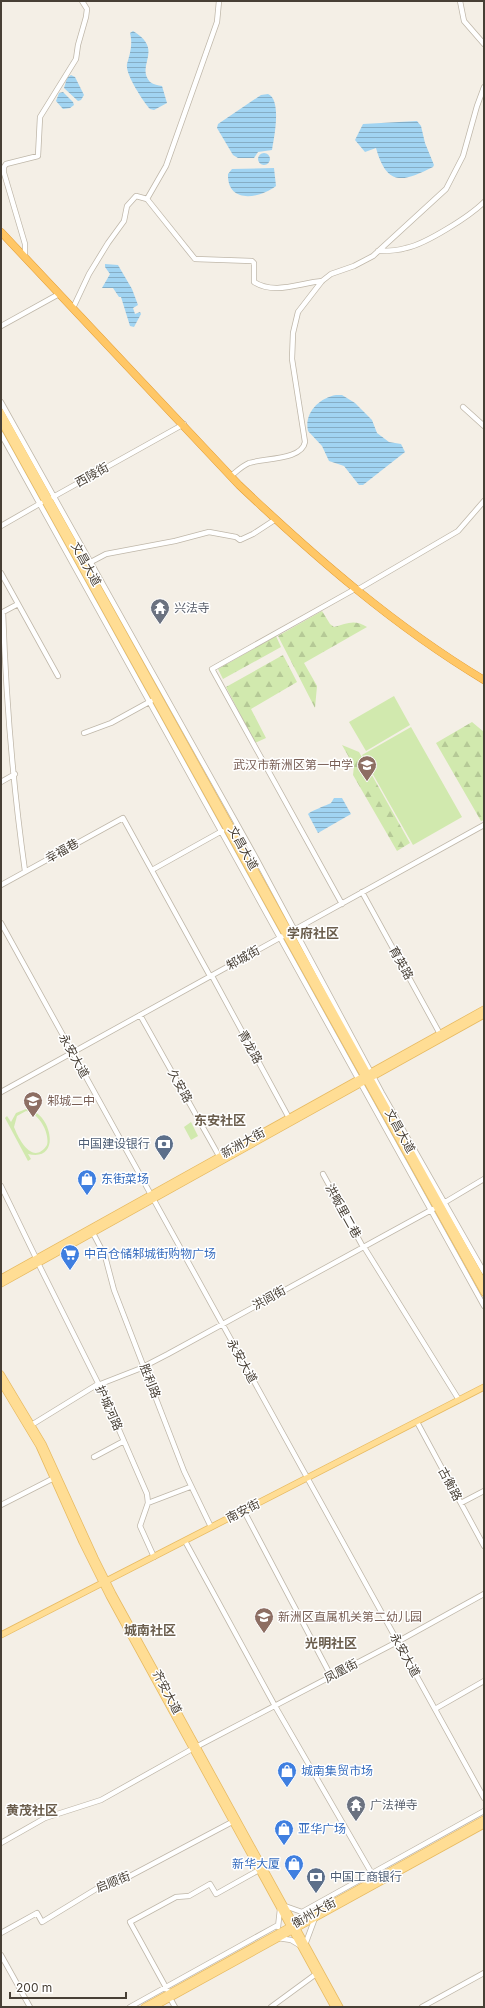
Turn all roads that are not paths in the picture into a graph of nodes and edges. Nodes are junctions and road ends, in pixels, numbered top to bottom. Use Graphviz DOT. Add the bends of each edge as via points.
graph roads {
  1 [pos="82,1"];
  2 [pos="219,1"];
  3 [pos="460,1"];
  4 [pos="484,44"];
  5 [pos="484,86"];
  6 [pos="147,199"];
  7 [pos="484,202"];
  8 [pos="1,232"];
  9 [pos="378,251"];
  10 [pos="25,258"];
  11 [pos="322,281"];
  12 [pos="59,294"];
  13 [pos="73,308"];
  14 [pos="1,326"];
  15 [pos="1,402"];
  16 [pos="463,407"];
  17 [pos="1,412"];
  18 [pos="1,422"];
  19 [pos="184,424"];
  20 [pos="484,426"];
  21 [pos="1,434"];
  22 [pos="231,476"];
  23 [pos="47,500"];
  24 [pos="484,502"];
  25 [pos="276,519"];
  26 [pos="1,526"];
  27 [pos="88,563"];
  28 [pos="1,573"];
  29 [pos="356,589"];
  30 [pos="18,604"];
  31 [pos="58,676"];
  32 [pos="484,680"];
  33 [pos="155,699"];
  34 [pos="149,702"];
  35 [pos="84,733"];
  36 [pos="14,774"];
  37 [pos="1,782"];
  38 [pos="123,818"];
  39 [pos="484,825"];
  40 [pos="224,830"];
  41 [pos="152,870"];
  42 [pos="25,871"];
  43 [pos="1,885"];
  44 [pos="362,892"];
  45 [pos="342,904"];
  46 [pos="1,923"];
  47 [pos="290,932"];
  48 [pos="280,938"];
  49 [pos="211,976"];
  50 [pos="484,1009"];
  51 [pos="140,1015"];
  52 [pos="484,1015"];
  53 [pos="440,1034"];
  54 [pos="72,1052"];
  55 [pos="367,1078"];
  56 [pos="1,1092"];
  57 [pos="289,1118"];
  58 [pos="220,1156"];
  59 [pos="323,1174"];
  60 [pos="484,1179"];
  61 [pos="1,1186"];
  62 [pos="152,1197"];
  63 [pos="438,1206"];
  64 [pos="93,1233"];
  65 [pos="364,1247"];
  66 [pos="37,1261"];
  67 [pos="484,1272"];
  68 [pos="1,1278"];
  69 [pos="484,1283"];
  70 [pos="1,1284"];
  71 [pos="484,1293"];
  72 [pos="484,1306"];
  73 [pos="222,1324"];
  74 [pos="144,1366"];
  75 [pos="1,1374"];
  76 [pos="1,1383"];
  77 [pos="98,1384"];
  78 [pos="484,1387"];
  79 [pos="459,1400"];
  80 [pos="417,1422"];
  81 [pos="32,1424"];
  82 [pos="124,1441"];
  83 [pos="94,1457"];
  84 [pos="54,1478"];
  85 [pos="307,1478"];
  86 [pos="190,1487"];
  87 [pos="484,1491"];
  88 [pos="148,1503"];
  89 [pos="461,1504"];
  90 [pos="1,1506"];
  91 [pos="244,1510"];
  92 [pos="211,1528"];
  93 [pos="185,1541"];
  94 [pos="484,1546"];
  95 [pos="154,1557"];
  96 [pos="104,1582"];
  97 [pos="484,1594"];
  98 [pos="1,1635"];
  99 [pos="397,1642"];
  100 [pos="331,1676"];
  101 [pos="484,1681"];
  102 [pos="275,1706"];
  103 [pos="434,1709"];
  104 [pos="194,1748"];
  105 [pos="484,1798"];
  106 [pos="484,1811"];
  107 [pos="484,1819"];
  108 [pos="232,1822"];
  109 [pos="484,1825"];
  110 [pos="1,1843"];
  111 [pos="259,1870"];
  112 [pos="372,1873"];
  113 [pos="375,1879"];
  114 [pos="282,1907"];
  115 [pos="302,1912"];
  116 [pos="315,1915"];
  117 [pos="278,1925"];
  118 [pos="293,1927"];
  119 [pos="1,1933"];
  120 [pos="275,1937"];
  121 [pos="303,1946"];
  122 [pos="1,1955"];
  123 [pos="484,1973"];
  124 [pos="316,1974"];
  125 [pos="168,1993"];
  126 [pos="30,2007"];
  127 [pos="130,2007"];
  128 [pos="144,2007"];
  129 [pos="154,2007"];
  130 [pos="175,2007"];
  131 [pos="271,2007"];
  132 [pos="334,2007"];
  133 [pos="340,2007"];
  134 [pos="422,2007"];
  1 -- 10 [label="street" via="87,9 76,59 40,117 38,156 6,164 4,167 25,244"];
  2 -- 6 [label="street" via="217,22 168,160"];
  3 -- 4 [label="street" via="464,21"];
  5 -- 9 [label="street" via="463,156 449,185"];
  6 -- 11 [label="street" via="195,259 252,261 254,282 275,288"];
  6 -- 13 [label="street" via="136,196 128,206 124,221 89,274"];
  7 -- 9 [label="street" via="418,244 407,248"];
  8 -- 10 [label="highway"];
  9 -- 11 [label="street" via="360,263 331,274"];
  10 -- 12 [label="highway"];
  11 -- 22 [label="street" via="298,312 292,342 304,446 296,454 248,464"];
  12 -- 13 [label="highway"];
  12 -- 14 [label="street"];
  13 -- 19 [label="highway"];
  15 -- 23 [label="street"];
  16 -- 20 [label="street"];
  17 -- 23 [label="main road, 文昌大道"];
  18 -- 23 [label="main road, 文昌大道"];
  19 -- 22 [label="highway"];
  19 -- 23 [label="street, 西陵街"];
  21 -- 23 [label="street"];
  22 -- 25 [label="highway"];
  23 -- 26 [label="street, 西陵街"];
  23 -- 27 [label="main road, 文昌大道"];
  23 -- 33 [label="main road, 文昌大道"];
  23 -- 34 [label="street"];
  24 -- 29 [label="street" via="458,530"];
  25 -- 27 [label="street" via="240,540 209,532 106,554"];
  25 -- 29 [label="highway"];
  27 -- 47 [label="main road, 文昌大道"];
  28 -- 30 [label="street"];
  29 -- 32 [label="highway" via="419,638"];
  29 -- 45 [label="street" via="212,669"];
  30 -- 31 [label="street"];
  30 -- 36 [label="street" via="3,612 5,674"];
  33 -- 34 [label="street"];
  33 -- 40 [label="main road, 文昌大道"];
  34 -- 35 [label="street" via="111,723"];
  34 -- 40 [label="street"];
  36 -- 37 [label="street"];
  36 -- 42 [label="street"];
  38 -- 41 [label="street, 青龙路"];
  38 -- 42 [label="street, 幸福巷"];
  39 -- 44 [label="street, 邾城街"];
  40 -- 41 [label="street"];
  40 -- 47 [label="main road, 文昌大道"];
  40 -- 48 [label="street"];
  41 -- 49 [label="street, 青龙路"];
  42 -- 43 [label="street, 幸福巷"];
  44 -- 45 [label="street, 邾城街"];
  44 -- 53 [label="street, 育英路"];
  45 -- 47 [label="street, 邾城街"];
  46 -- 54 [label="street, 永安大道"];
  47 -- 48 [label="street, 邾城街"];
  47 -- 55 [label="main road, 文昌大道"];
  48 -- 49 [label="street, 邾城街"];
  48 -- 55 [label="street"];
  49 -- 51 [label="street, 邾城街"];
  49 -- 57 [label="street, 青龙路"];
  50 -- 53 [label="main road, 新洲大街"];
  51 -- 54 [label="street, 邾城街"];
  51 -- 58 [label="street, 久安路"];
  52 -- 55 [label="main road, 新洲大街"];
  53 -- 55 [label="main road, 新洲大街"];
  54 -- 56 [label="street, 邾城街"];
  54 -- 62 [label="street, 永安大道"];
  55 -- 57 [label="main road, 新洲大街"];
  55 -- 62 [label="main road, 新洲大街"];
  55 -- 63 [label="main road, 文昌大道"];
  55 -- 63 [label="street"];
  57 -- 58 [label="main road, 新洲大街"];
  58 -- 62 [label="main road, 新洲大街"];
  59 -- 65 [label="street, 洪畈里二巷"];
  60 -- 63 [label="street, 洪闾街"];
  61 -- 66 [label="street, 护城河路"];
  62 -- 64 [label="main road, 新洲大街"];
  62 -- 66 [label="main road, 新洲大街"];
  62 -- 73 [label="street, 永安大道"];
  63 -- 65 [label="street, 洪闾街"];
  63 -- 67 [label="street"];
  63 -- 69 [label="main road, 文昌大道"];
  63 -- 71 [label="main road, 文昌大道"];
  63 -- 72 [label="street"];
  64 -- 66 [label="main road, 新洲大街"];
  64 -- 74 [label="street, 胜利路" via="105,1256 114,1290"];
  65 -- 73 [label="street, 洪闾街"];
  65 -- 79 [label="street, 洪畈里二巷"];
  66 -- 68 [label="main road, 新洲大街"];
  66 -- 70 [label="main road, 新洲大街"];
  66 -- 77 [label="street, 护城河路"];
  73 -- 74 [label="street, 洪闾街"];
  73 -- 85 [label="street, 永安大道"];
  74 -- 77 [label="street, 洪闾街"];
  74 -- 86 [label="street, 胜利路"];
  75 -- 81 [label="main road, 齐安大道"];
  76 -- 84 [label="main road, 齐安大道" via="31,1431"];
  77 -- 81 [label="street, 洪闾街"];
  77 -- 82 [label="street, 护城河路"];
  78 -- 79 [label="main road, 南安街"];
  79 -- 80 [label="main road, 南安街"];
  80 -- 85 [label="main road, 南安街"];
  80 -- 89 [label="street, 古衡路"];
  81 -- 96 [label="main road, 齐安大道"];
  82 -- 83 [label="street"];
  82 -- 88 [label="street, 护城河路" via="147,1494"];
  84 -- 90 [label="street"];
  84 -- 96 [label="main road, 齐安大道"];
  85 -- 91 [label="main road, 南安街"];
  85 -- 99 [label="street, 永安大道"];
  86 -- 88 [label="street"];
  86 -- 92 [label="street, 胜利路"];
  87 -- 89 [label="street"];
  88 -- 95 [label="street" via="140,1526"];
  89 -- 94 [label="street, 古衡路"];
  91 -- 92 [label="main road, 南安街"];
  91 -- 100 [label="street"];
  92 -- 93 [label="main road, 南安街"];
  93 -- 95 [label="main road, 南安街"];
  93 -- 102 [label="street"];
  95 -- 96 [label="main road, 南安街"];
  96 -- 98 [label="main road, 南安街"];
  96 -- 104 [label="main road, 齐安大道"];
  97 -- 99 [label="street, 凤凰街"];
  99 -- 100 [label="street, 凤凰街"];
  99 -- 103 [label="street, 永安大道"];
  100 -- 102 [label="street, 凤凰街"];
  101 -- 103 [label="street"];
  102 -- 104 [label="street, 凤凰街"];
  102 -- 112 [label="street"];
  103 -- 105 [label="street, 永安大道"];
  104 -- 108 [label="main road, 齐安大道"];
  104 -- 110 [label="street, 凤凰街" via="106,1798 45,1818"];
  104 -- 114 [label="main road, 齐安大道"];
  106 -- 112 [label="street"];
  107 -- 113 [label="main road, 衡州大街"];
  108 -- 111 [label="main road, 齐安大道"];
  108 -- 119 [label="street, 启顺街" via="113,1885 106,1883 42,1922 37,1912"];
  109 -- 116 [label="main road, 衡州大街"];
  111 -- 114 [label="main road, 齐安大道"];
  111 -- 125 [label="street" via="216,1894 210,1884 189,1896 176,1897 130,1922"];
  112 -- 113 [label="street"];
  112 -- 115 [label="street"];
  113 -- 116 [label="main road, 衡州大街"];
  114 -- 115 [label="street"];
  114 -- 117 [label="street"];
  114 -- 118 [label="main road, 齐安大道"];
  115 -- 116 [label="street"];
  116 -- 118 [label="main road, 衡州大街"];
  116 -- 121 [label="street"];
  117 -- 120 [label="street"];
  117 -- 125 [label="street"];
  118 -- 120 [label="main road, 衡州大街"];
  118 -- 121 [label="main road, 齐安大道"];
  120 -- 121 [label="street" via="291,1940"];
  120 -- 125 [label="main road, 衡州大街"];
  121 -- 124 [label="main road, 齐安大道"];
  121 -- 133 [label="main road, 齐安大道"];
  122 -- 126 [label="street"];
  123 -- 134 [label="street"];
  124 -- 131 [label="street"];
  124 -- 132 [label="main road, 齐安大道"];
  125 -- 127 [label="street"];
  125 -- 128 [label="main road, 衡州大街"];
  125 -- 129 [label="main road, 衡州大街"];
  125 -- 130 [label="street"];
}
